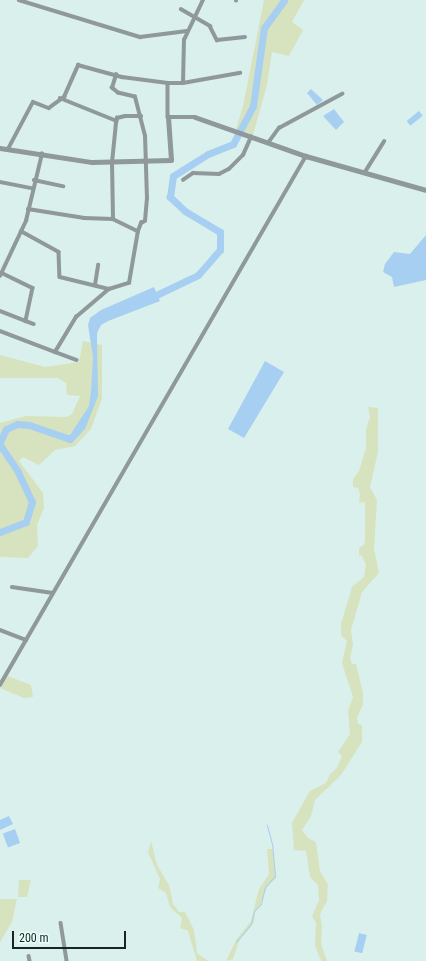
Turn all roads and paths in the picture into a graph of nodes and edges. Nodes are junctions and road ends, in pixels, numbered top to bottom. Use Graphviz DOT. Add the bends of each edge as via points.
graph roads {
  1 [pos="19,0"];
  2 [pos="203,0"];
  3 [pos="181,9"];
  4 [pos="194,15"];
  5 [pos="187,31"];
  6 [pos="244,38"];
  7 [pos="240,73"];
  8 [pos="116,75"];
  9 [pos="168,83"];
  10 [pos="183,83"];
  11 [pos="342,94"];
  12 [pos="60,98"];
  13 [pos="141,116"];
  14 [pos="168,117"];
  15 [pos="117,121"];
  16 [pos="249,136"];
  17 [pos="384,141"];
  18 [pos="268,143"];
  19 [pos="0,148"];
  20 [pos="8,149"];
  21 [pos="42,154"];
  22 [pos="306,156"];
  23 [pos="147,161"];
  24 [pos="112,163"];
  25 [pos="365,172"];
  26 [pos="34,180"];
  27 [pos="183,180"];
  28 [pos="0,182"];
  29 [pos="64,186"];
  30 [pos="32,188"];
  31 [pos="426,190"];
  32 [pos="28,209"];
  33 [pos="113,219"];
  34 [pos="21,231"];
  35 [pos="138,231"];
  36 [pos="98,265"];
  37 [pos="1,275"];
  38 [pos="95,285"];
  39 [pos="109,289"];
  40 [pos="0,311"];
  41 [pos="26,321"];
  42 [pos="34,324"];
  43 [pos="0,331"];
  44 [pos="56,352"];
  45 [pos="77,360"];
  46 [pos="12,587"];
  47 [pos="53,593"];
  48 [pos="0,630"];
  49 [pos="26,640"];
  50 [pos="0,685"];
  51 [pos="61,923"];
  52 [pos="29,956"];
  53 [pos="30,961"];
  54 [pos="67,961"];
  1 -- 5 [label="street" via="140,37"];
  2 -- 4 [label="street"];
  3 -- 4 [label="street"];
  4 -- 5 [label="street"];
  4 -- 6 [label="street" via="214,30 217,40"];
  5 -- 10 [label="street" via="184,40"];
  7 -- 10 [label="street"];
  8 -- 9 [label="street"];
  8 -- 12 [label="street" via="78,65 64,97"];
  8 -- 13 [label="street" via="112,88 118,93 135,97"];
  9 -- 10 [label="street"];
  9 -- 14 [label="street"];
  11 -- 18 [label="street" via="279,128"];
  12 -- 15 [label="street"];
  12 -- 20 [label="street" via="49,108 33,102"];
  13 -- 15 [label="street" via="125,116"];
  13 -- 23 [label="street"];
  14 -- 16 [label="street" via="195,117"];
  14 -- 23 [label="street" via="171,160"];
  15 -- 24 [label="street"];
  16 -- 18 [label="street"];
  16 -- 27 [label="street" via="243,155 229,169 219,174 193,174"];
  17 -- 25 [label="street"];
  18 -- 22 [label="street"];
  19 -- 20 [label="street"];
  20 -- 21 [label="street"];
  21 -- 24 [label="street"];
  21 -- 26 [label="street"];
  22 -- 25 [label="street"];
  22 -- 47 [label="street"];
  23 -- 24 [label="street"];
  23 -- 35 [label="street" via="145,221 141,223"];
  24 -- 33 [label="street"];
  25 -- 31 [label="street"];
  26 -- 29 [label="street"];
  26 -- 30 [label="street"];
  28 -- 30 [label="street"];
  30 -- 32 [label="street"];
  32 -- 33 [label="street" via="84,218"];
  32 -- 34 [label="street"];
  33 -- 35 [label="street"];
  34 -- 37 [label="street"];
  34 -- 38 [label="street" via="59,252 60,277"];
  35 -- 39 [label="street" via="129,283"];
  36 -- 38 [label="street"];
  37 -- 41 [label="street" via="32,288"];
  38 -- 39 [label="street"];
  39 -- 44 [label="street" via="76,317"];
  40 -- 41 [label="street"];
  41 -- 42 [label="street"];
  43 -- 44 [label="street"];
  44 -- 45 [label="street"];
  46 -- 47 [label="street"];
  47 -- 49 [label="street"];
  48 -- 49 [label="street"];
  49 -- 50 [label="street"];
  51 -- 54 [label="street"];
  52 -- 53 [label="street"];
}
